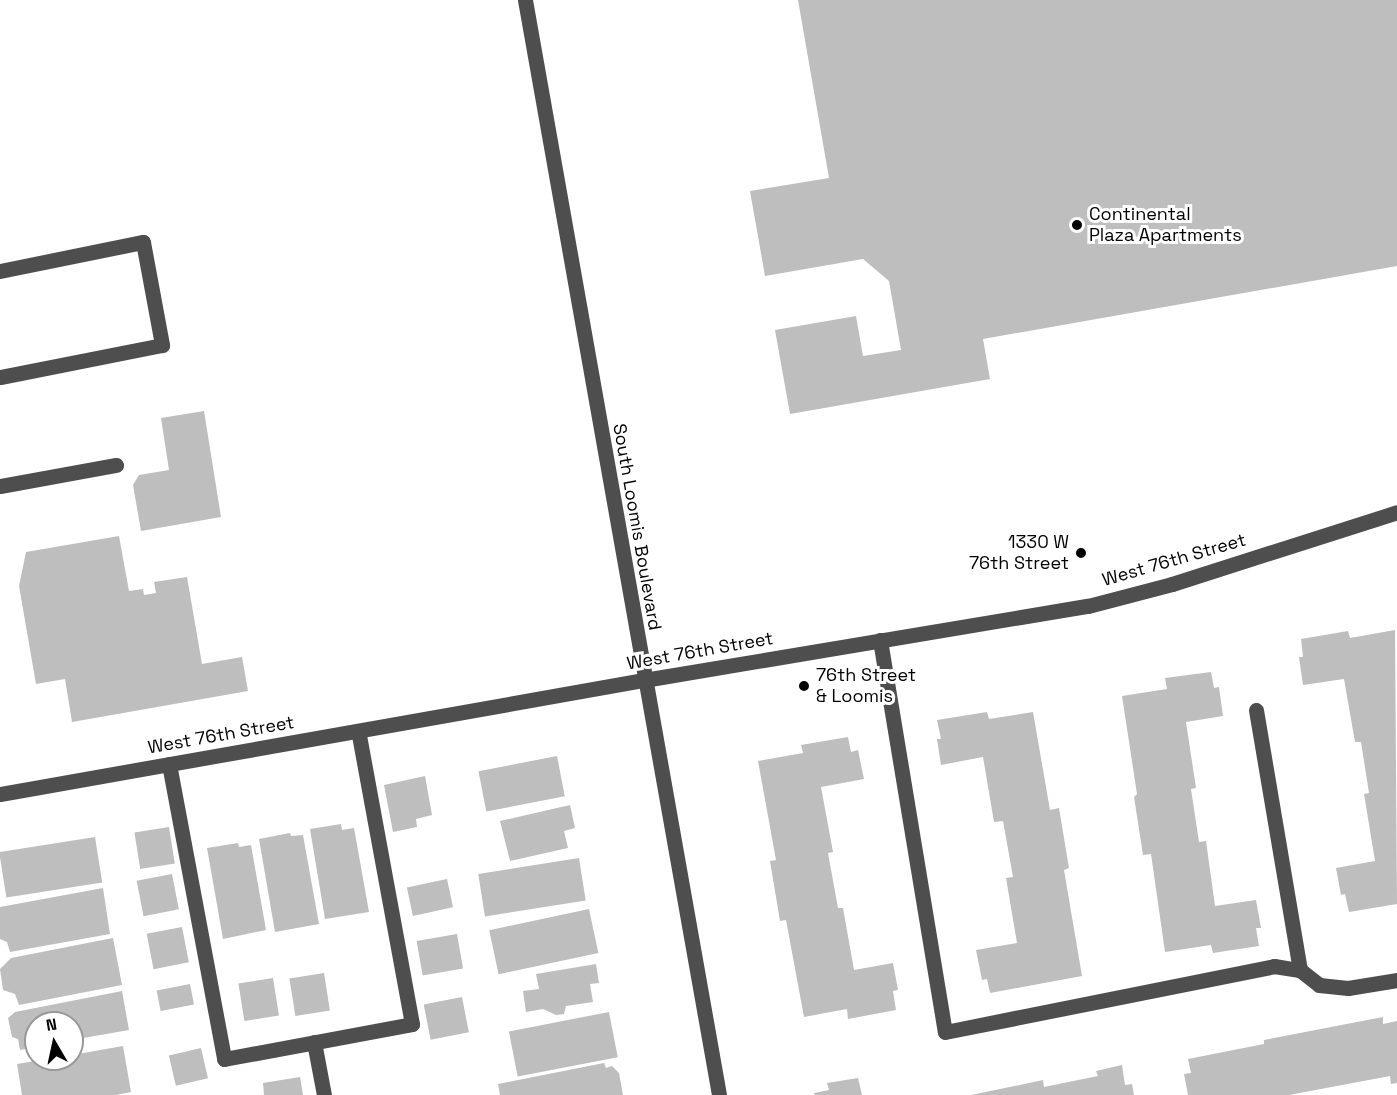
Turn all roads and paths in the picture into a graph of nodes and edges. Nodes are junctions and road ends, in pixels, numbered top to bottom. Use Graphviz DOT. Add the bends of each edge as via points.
graph roads {
  1 [pos="525,0"];
  2 [pos="0,271"];
  3 [pos="0,377"];
  4 [pos="116,465"];
  5 [pos="0,486"];
  6 [pos="1397,512"];
  7 [pos="880,640"];
  8 [pos="644,680"];
  9 [pos="1256,710"];
  10 [pos="358,731"];
  11 [pos="169,764"];
  12 [pos="0,794"];
  13 [pos="1300,970"];
  14 [pos="1397,980"];
  15 [pos="314,1042"];
  16 [pos="324,1095"];
  17 [pos="719,1095"];
  1 -- 8 [label="street, South Loomis Boulevard"];
  2 -- 3 [label="street" via="143,242 162,345"];
  4 -- 5 [label="street"];
  6 -- 7 [label="street, West 76th Street" via="1172,584 1088,606"];
  7 -- 8 [label="street, West 76th Street"];
  7 -- 13 [label="street" via="945,1032 1274,966"];
  8 -- 10 [label="street, West 76th Street"];
  8 -- 17 [label="street, South Loomis Boulevard"];
  9 -- 13 [label="street"];
  10 -- 11 [label="street, West 76th Street"];
  10 -- 15 [label="street" via="412,1024"];
  11 -- 12 [label="street, West 76th Street"];
  11 -- 15 [label="street" via="224,1059"];
  13 -- 14 [label="street" via="1319,985 1348,988"];
  15 -- 16 [label="street"];
}
